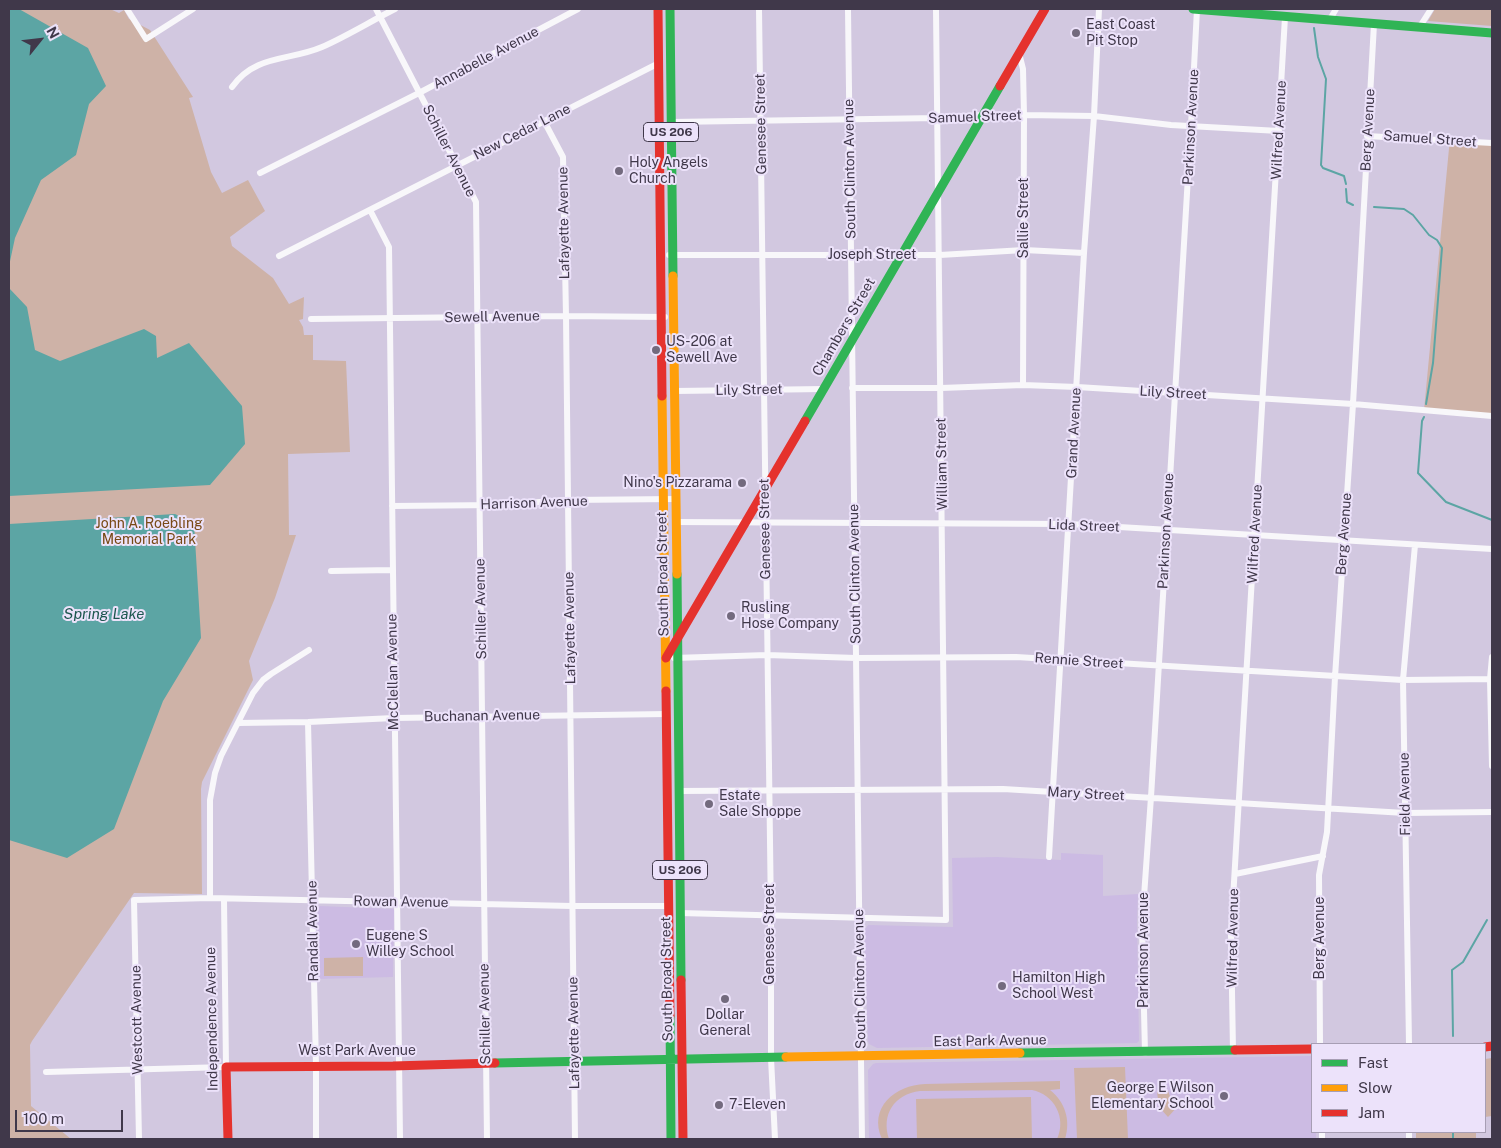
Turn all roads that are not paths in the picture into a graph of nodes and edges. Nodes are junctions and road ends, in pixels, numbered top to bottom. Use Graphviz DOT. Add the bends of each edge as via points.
graph roads {
  1 [pos="128,9"];
  2 [pos="193,9"];
  3 [pos="376,9"];
  4 [pos="395,9"];
  5 [pos="578,9"];
  6 [pos="658,9"];
  7 [pos="670,9"];
  8 [pos="759,9"];
  9 [pos="848,9"];
  10 [pos="936,9"];
  11 [pos="1045,9"];
  12 [pos="1099,9"];
  13 [pos="1195,9"];
  14 [pos="1336,9"];
  15 [pos="1431,9"];
  16 [pos="1265,12"];
  17 [pos="380,17"];
  18 [pos="1285,17"];
  19 [pos="1329,21"];
  20 [pos="1374,24"];
  21 [pos="1419,28"];
  22 [pos="1492,33"];
  23 [pos="1019,52"];
  24 [pos="658,63"];
  25 [pos="232,87"];
  26 [pos="419,93"];
  27 [pos="982,115"];
  28 [pos="1024,115"];
  29 [pos="1094,116"];
  30 [pos="938,118"];
  31 [pos="849,119"];
  32 [pos="544,121"];
  33 [pos="760,121"];
  34 [pos="671,122"];
  35 [pos="1191,126"];
  36 [pos="1278,130"];
  37 [pos="1367,136"];
  38 [pos="1492,143"];
  39 [pos="457,165"];
  40 [pos="260,173"];
  41 [pos="939,192"];
  42 [pos="370,210"];
  43 [pos="1024,250"];
  44 [pos="1084,253"];
  45 [pos="673,254"];
  46 [pos="763,254"];
  47 [pos="660,255"];
  48 [pos="902,255"];
  49 [pos="940,255"];
  50 [pos="278,256"];
  51 [pos="851,256"];
  52 [pos="566,316"];
  53 [pos="478,318"];
  54 [pos="662,318"];
  55 [pos="674,318"];
  56 [pos="311,319"];
  57 [pos="390,319"];
  58 [pos="852,342"];
  59 [pos="1023,385"];
  60 [pos="1077,387"];
  61 [pos="852,388"];
  62 [pos="941,388"];
  63 [pos="824,389"];
  64 [pos="764,390"];
  65 [pos="675,391"];
  66 [pos="1175,393"];
  67 [pos="1263,398"];
  68 [pos="1353,404"];
  69 [pos="1492,416"];
  70 [pos="765,490"];
  71 [pos="676,499"];
  72 [pos="568,500"];
  73 [pos="664,500"];
  74 [pos="479,505"];
  75 [pos="392,506"];
  76 [pos="675,522"];
  77 [pos="746,522"];
  78 [pos="765,522"];
  79 [pos="854,523"];
  80 [pos="942,523"];
  81 [pos="1068,524"];
  82 [pos="1166,530"];
  83 [pos="1255,535"];
  84 [pos="1343,540"];
  85 [pos="1415,545"];
  86 [pos="1492,549"];
  87 [pos="392,570"];
  88 [pos="331,571"];
  89 [pos="677,641"];
  90 [pos="310,650"];
  91 [pos="767,655"];
  92 [pos="1492,657"];
  93 [pos="666,658"];
  94 [pos="677,658"];
  95 [pos="856,658"];
  96 [pos="943,658"];
  97 [pos="1060,660"];
  98 [pos="1158,666"];
  99 [pos="1247,672"];
  100 [pos="1335,677"];
  101 [pos="677,679"];
  102 [pos="1491,679"];
  103 [pos="666,680"];
  104 [pos="1403,680"];
  105 [pos="666,714"];
  106 [pos="571,715"];
  107 [pos="482,717"];
  108 [pos="394,718"];
  109 [pos="308,722"];
  110 [pos="238,723"];
  111 [pos="1492,766"];
  112 [pos="768,790"];
  113 [pos="857,790"];
  114 [pos="944,790"];
  115 [pos="679,791"];
  116 [pos="1053,792"];
  117 [pos="1151,797"];
  118 [pos="1239,803"];
  119 [pos="1328,809"];
  120 [pos="1492,812"];
  121 [pos="1405,813"];
  122 [pos="1323,856"];
  123 [pos="1049,857"];
  124 [pos="1235,874"];
  125 [pos="210,898"];
  126 [pos="224,899"];
  127 [pos="134,900"];
  128 [pos="312,900"];
  129 [pos="398,903"];
  130 [pos="484,903"];
  131 [pos="572,906"];
  132 [pos="668,906"];
  133 [pos="680,913"];
  134 [pos="771,916"];
  135 [pos="859,918"];
  136 [pos="1320,1043"];
  137 [pos="1409,1043"];
  138 [pos="1311,1049"];
  139 [pos="1233,1051"];
  140 [pos="1145,1053"];
  141 [pos="861,1056"];
  142 [pos="771,1058"];
  143 [pos="574,1060"];
  144 [pos="669,1060"];
  145 [pos="682,1060"];
  146 [pos="486,1063"];
  147 [pos="316,1065"];
  148 [pos="399,1066"];
  149 [pos="226,1067"];
  150 [pos="138,1071"];
  151 [pos="46,1072"];
  152 [pos="139,1139"];
  153 [pos="228,1139"];
  154 [pos="316,1139"];
  155 [pos="400,1139"];
  156 [pos="487,1139"];
  157 [pos="575,1139"];
  158 [pos="671,1139"];
  159 [pos="683,1139"];
  160 [pos="775,1139"];
  161 [pos="862,1139"];
  1 -- 2 [label="street" via="146,39"];
  3 -- 17 [label="street, Schiller Avenue"];
  4 -- 17 [label="street"];
  5 -- 26 [label="street, Annabelle Avenue"];
  6 -- 24 [label="main road, South Broad Street / US 206"];
  7 -- 34 [label="main road, South Broad Street / US 206"];
  8 -- 33 [label="street, Genesee Street"];
  9 -- 31 [label="street, South Clinton Avenue"];
  10 -- 30 [label="street, William Street"];
  11 -- 23 [label="main road, Chambers Street"];
  12 -- 29 [label="street, Grand Avenue"];
  13 -- 16 [label="main road"];
  13 -- 35 [label="street, Parkinson Avenue"];
  14 -- 19 [label="street"];
  15 -- 21 [label="street"];
  16 -- 18 [label="main road"];
  17 -- 25 [label="street" via="316,49 264,62 240,77"];
  17 -- 26 [label="street, Schiller Avenue"];
  18 -- 19 [label="main road"];
  18 -- 36 [label="street, Wilfred Avenue"];
  19 -- 20 [label="main road"];
  20 -- 21 [label="main road"];
  20 -- 37 [label="street, Berg Avenue"];
  21 -- 22 [label="main road"];
  23 -- 27 [label="main road, Chambers Street"];
  23 -- 28 [label="street, Sallie Street" via="1023,69"];
  24 -- 32 [label="street, New Cedar Lane"];
  24 -- 47 [label="main road, South Broad Street / US 206"];
  26 -- 39 [label="street, Schiller Avenue"];
  26 -- 40 [label="street, Annabelle Avenue"];
  27 -- 28 [label="street, Samuel Street"];
  27 -- 30 [label="street, Samuel Street"];
  27 -- 41 [label="main road, Chambers Street"];
  28 -- 29 [label="street, Samuel Street"];
  28 -- 43 [label="street, Sallie Street"];
  29 -- 35 [label="street, Samuel Street"];
  29 -- 44 [label="street, Grand Avenue"];
  30 -- 31 [label="street, Samuel Street"];
  30 -- 41 [label="street, William Street"];
  31 -- 33 [label="street, Samuel Street"];
  31 -- 51 [label="street, South Clinton Avenue"];
  32 -- 39 [label="street, New Cedar Lane"];
  32 -- 52 [label="street, Lafayette Avenue" via="563,157"];
  33 -- 34 [label="street, Samuel Street"];
  33 -- 46 [label="street, Genesee Street"];
  34 -- 45 [label="main road, South Broad Street / US 206"];
  35 -- 36 [label="street, Samuel Street"];
  35 -- 66 [label="street, Parkinson Avenue"];
  36 -- 67 [label="street, Wilfred Avenue"];
  37 -- 38 [label="street, Samuel Street"];
  37 -- 68 [label="street, Berg Avenue"];
  39 -- 42 [label="street, New Cedar Lane"];
  39 -- 53 [label="street, Schiller Avenue" via="476,202"];
  41 -- 48 [label="main road, Chambers Street"];
  41 -- 49 [label="street, William Street"];
  42 -- 50 [label="street, New Cedar Lane"];
  42 -- 57 [label="street, McClellan Avenue" via="389,247"];
  43 -- 44 [label="street, Joseph Street"];
  43 -- 49 [label="street, Joseph Street"];
  43 -- 59 [label="street, Sallie Street"];
  44 -- 60 [label="street, Grand Avenue"];
  45 -- 46 [label="street, Joseph Street"];
  45 -- 47 [label="street, Joseph Street"];
  45 -- 55 [label="main road, South Broad Street / US 206"];
  46 -- 51 [label="street, Joseph Street"];
  46 -- 64 [label="street, Genesee Street"];
  47 -- 54 [label="main road, South Broad Street / US 206"];
  48 -- 49 [label="street, Joseph Street"];
  48 -- 51 [label="street, Joseph Street"];
  48 -- 58 [label="main road, Chambers Street"];
  49 -- 62 [label="street, William Street"];
  51 -- 58 [label="street, South Clinton Avenue"];
  52 -- 53 [label="street, Sewell Avenue"];
  52 -- 54 [label="street, Sewell Avenue"];
  52 -- 72 [label="street, Lafayette Avenue"];
  53 -- 57 [label="street, Sewell Avenue"];
  53 -- 74 [label="street, Schiller Avenue"];
  54 -- 55 [label="street, Sewell Avenue"];
  54 -- 73 [label="main road, South Broad Street / US 206"];
  55 -- 65 [label="main road, South Broad Street / US 206"];
  56 -- 57 [label="street, Sewell Avenue"];
  57 -- 75 [label="street, McClellan Avenue"];
  58 -- 61 [label="street, South Clinton Avenue"];
  58 -- 63 [label="main road, Chambers Street"];
  59 -- 60 [label="street, Lily Street"];
  59 -- 62 [label="street, Lily Street"];
  60 -- 66 [label="street, Lily Street"];
  60 -- 81 [label="street, Grand Avenue"];
  61 -- 62 [label="street, Lily Street"];
  61 -- 79 [label="street, South Clinton Avenue"];
  62 -- 80 [label="street, William Street"];
  63 -- 64 [label="street, Lily Street"];
  63 -- 70 [label="main road, Chambers Street"];
  64 -- 65 [label="street, Lily Street"];
  64 -- 70 [label="street, Genesee Street"];
  65 -- 71 [label="main road, South Broad Street / US 206"];
  66 -- 67 [label="street, Lily Street"];
  66 -- 82 [label="street, Parkinson Avenue"];
  67 -- 68 [label="street, Lily Street"];
  67 -- 83 [label="street, Wilfred Avenue"];
  68 -- 69 [label="street, Lily Street"];
  68 -- 84 [label="street, Berg Avenue"];
  70 -- 77 [label="main road, Chambers Street"];
  70 -- 78 [label="street, Genesee Street"];
  71 -- 73 [label="street, Harrison Avenue"];
  71 -- 76 [label="main road, South Broad Street / US 206"];
  72 -- 73 [label="street, Harrison Avenue"];
  72 -- 74 [label="street, Harrison Avenue"];
  72 -- 106 [label="street, Lafayette Avenue"];
  73 -- 93 [label="main road, South Broad Street / US 206"];
  74 -- 75 [label="street, Harrison Avenue"];
  74 -- 107 [label="street, Schiller Avenue"];
  75 -- 87 [label="street, McClellan Avenue"];
  76 -- 77 [label="street, Lida Street"];
  76 -- 89 [label="main road, South Broad Street / US 206"];
  77 -- 78 [label="street, Lida Street"];
  77 -- 89 [label="main road, Chambers Street"];
  78 -- 79 [label="street, Lida Street"];
  78 -- 91 [label="street, Genesee Street"];
  79 -- 80 [label="street, Lida Street"];
  79 -- 95 [label="street, South Clinton Avenue"];
  80 -- 81 [label="street, Lida Street"];
  80 -- 96 [label="street, William Street"];
  81 -- 82 [label="street, Lida Street"];
  81 -- 97 [label="street, Grand Avenue"];
  82 -- 83 [label="street, Lida Street"];
  82 -- 98 [label="street, Parkinson Avenue"];
  83 -- 84 [label="street, Lida Street"];
  83 -- 99 [label="street, Wilfred Avenue"];
  84 -- 85 [label="street, Lida Street"];
  84 -- 100 [label="street, Berg Avenue"];
  85 -- 86 [label="street, Lida Street"];
  85 -- 104 [label="street, Field Avenue"];
  87 -- 88 [label="street"];
  87 -- 108 [label="street, McClellan Avenue"];
  89 -- 93 [label="main road, Chambers Street"];
  89 -- 94 [label="main road, South Broad Street / US 206"];
  90 -- 110 [label="street" via="263,680"];
  91 -- 94 [label="street, Rennie Street"];
  91 -- 95 [label="street, Rennie Street"];
  91 -- 112 [label="street, Genesee Street"];
  92 -- 102 [label="street"];
  93 -- 94 [label="street, Rennie Street"];
  93 -- 103 [label="main road, South Broad Street / US 206"];
  94 -- 101 [label="main road, South Broad Street / US 206"];
  95 -- 96 [label="street, Rennie Street"];
  95 -- 113 [label="street, South Clinton Avenue"];
  96 -- 97 [label="street, Rennie Street"];
  96 -- 114 [label="street, William Street"];
  97 -- 98 [label="street, Rennie Street"];
  97 -- 116 [label="street, Grand Avenue"];
  98 -- 99 [label="street, Rennie Street"];
  98 -- 117 [label="street, Parkinson Avenue"];
  99 -- 100 [label="street, Rennie Street"];
  99 -- 118 [label="street, Wilfred Avenue"];
  100 -- 104 [label="street, Rennie Street"];
  100 -- 119 [label="street, Berg Avenue"];
  101 -- 103 [label="street"];
  101 -- 115 [label="main road, South Broad Street / US 206"];
  102 -- 104 [label="street, Rennie Street"];
  102 -- 111 [label="street"];
  103 -- 105 [label="main road, South Broad Street / US 206"];
  104 -- 121 [label="street, Field Avenue"];
  105 -- 106 [label="street, Buchanan Avenue"];
  105 -- 132 [label="main road, South Broad Street / US 206"];
  106 -- 107 [label="street, Buchanan Avenue"];
  106 -- 131 [label="street, Lafayette Avenue"];
  107 -- 108 [label="street, Buchanan Avenue"];
  107 -- 130 [label="street, Schiller Avenue"];
  108 -- 109 [label="street, Buchanan Avenue"];
  108 -- 129 [label="street, McClellan Avenue"];
  109 -- 110 [label="street, Buchanan Avenue"];
  109 -- 128 [label="street, Randall Avenue"];
  110 -- 125 [label="street" via="221,756 211,791"];
  112 -- 113 [label="street, Mary Street"];
  112 -- 115 [label="street, Mary Street"];
  112 -- 134 [label="street, Genesee Street"];
  113 -- 114 [label="street, Mary Street"];
  113 -- 135 [label="street, South Clinton Avenue"];
  114 -- 116 [label="street, Mary Street"];
  114 -- 135 [label="street, William Street" via="946,920"];
  115 -- 133 [label="main road, South Broad Street / US 206"];
  116 -- 117 [label="street, Mary Street"];
  116 -- 123 [label="street, Grand Avenue"];
  117 -- 118 [label="street, Mary Street"];
  117 -- 140 [label="street, Parkinson Avenue" via="1142,925"];
  118 -- 119 [label="street, Mary Street"];
  118 -- 124 [label="street, Wilfred Avenue"];
  119 -- 121 [label="street, Mary Street"];
  119 -- 122 [label="street, Berg Avenue"];
  120 -- 121 [label="street, Mary Street"];
  121 -- 137 [label="street, Field Avenue"];
  122 -- 124 [label="street"];
  122 -- 136 [label="street, Berg Avenue" via="1319,875"];
  124 -- 139 [label="street, Wilfred Avenue" via="1231,932"];
  125 -- 126 [label="street, Rowan Avenue"];
  125 -- 127 [label="street, Rowan Avenue"];
  126 -- 128 [label="street, Rowan Avenue"];
  126 -- 149 [label="street, Independence Avenue"];
  127 -- 150 [label="street, Westcott Avenue"];
  128 -- 129 [label="street, Rowan Avenue"];
  128 -- 147 [label="street, Randall Avenue"];
  129 -- 130 [label="street, Rowan Avenue"];
  129 -- 148 [label="street, McClellan Avenue"];
  130 -- 131 [label="street, Rowan Avenue"];
  130 -- 146 [label="street, Schiller Avenue"];
  131 -- 132 [label="street, Rowan Avenue"];
  131 -- 143 [label="street, Lafayette Avenue"];
  132 -- 144 [label="main road, South Broad Street / US 206"];
  133 -- 134 [label="street"];
  133 -- 145 [label="main road, South Broad Street / US 206"];
  134 -- 135 [label="street"];
  134 -- 142 [label="street, Genesee Street"];
  135 -- 141 [label="street, South Clinton Avenue"];
  138 -- 139 [label="main road, East Park Avenue"];
  139 -- 140 [label="main road, East Park Avenue"];
  140 -- 141 [label="main road, East Park Avenue"];
  141 -- 142 [label="main road, East Park Avenue"];
  141 -- 161 [label="street, South Clinton Avenue"];
  142 -- 145 [label="main road, East Park Avenue"];
  142 -- 160 [label="street, Genesee Street"];
  143 -- 144 [label="main road, West Park Avenue"];
  143 -- 146 [label="main road, West Park Avenue"];
  143 -- 157 [label="street, Lafayette Avenue"];
  144 -- 145 [label="main road, East Park Avenue"];
  144 -- 158 [label="main road, South Broad Street / US 206"];
  145 -- 159 [label="main road, South Broad Street / US 206"];
  146 -- 148 [label="main road, West Park Avenue"];
  146 -- 156 [label="street, Schiller Avenue"];
  147 -- 148 [label="main road, West Park Avenue"];
  147 -- 149 [label="main road, West Park Avenue"];
  147 -- 154 [label="street, Randall Avenue"];
  148 -- 155 [label="street, McClellan Avenue"];
  149 -- 150 [label="street, West Park Avenue"];
  149 -- 153 [label="main road, Independence Avenue"];
  150 -- 151 [label="street, West Park Avenue"];
  150 -- 152 [label="street, Westcott Avenue"];
}
